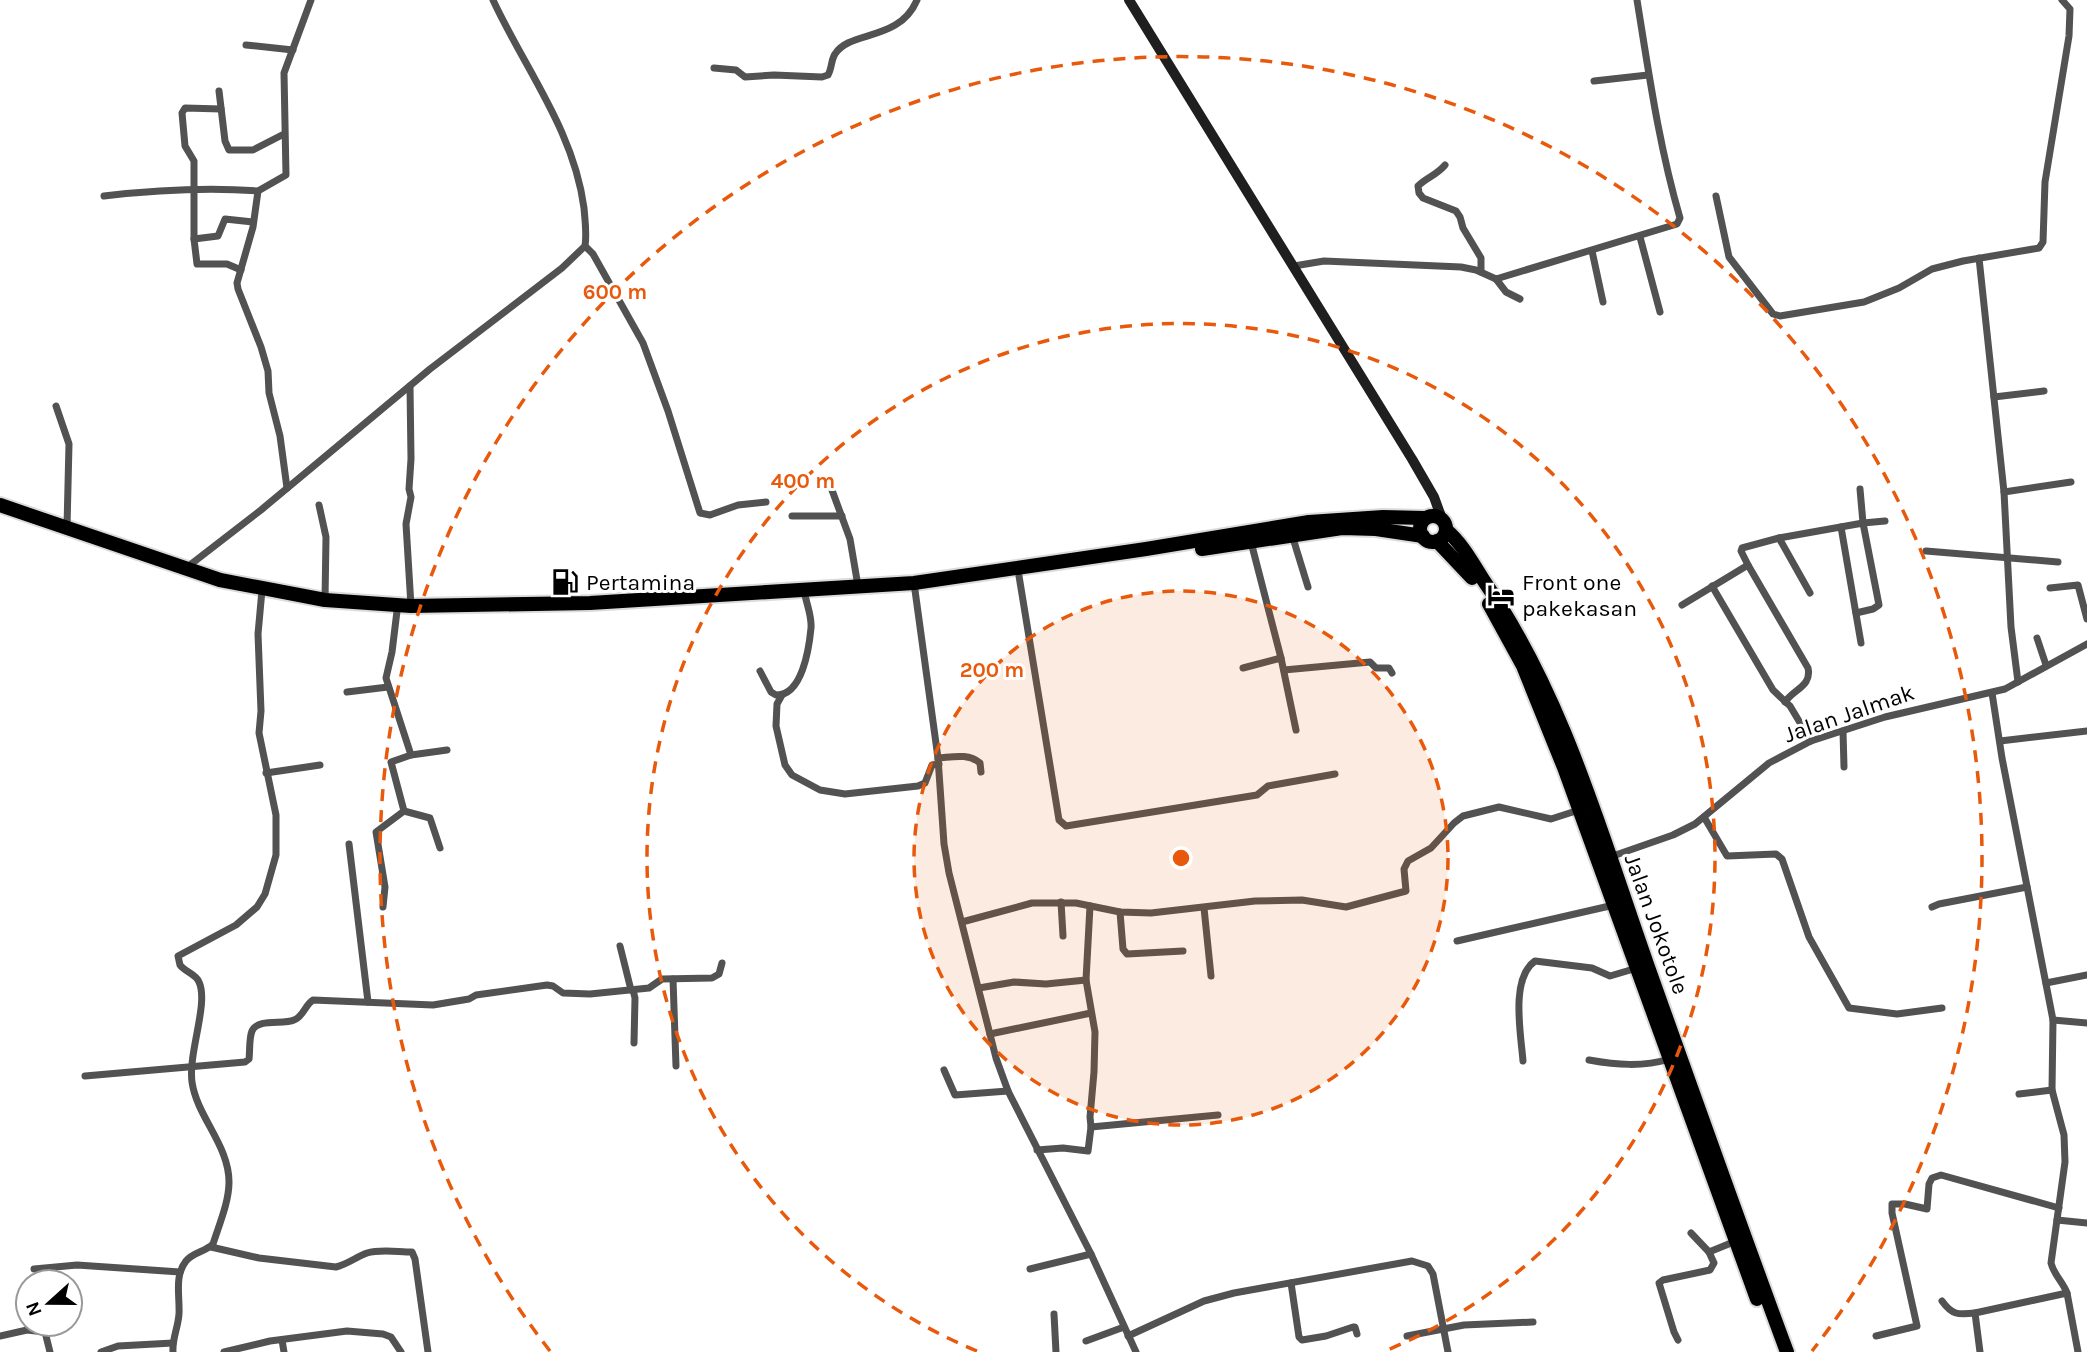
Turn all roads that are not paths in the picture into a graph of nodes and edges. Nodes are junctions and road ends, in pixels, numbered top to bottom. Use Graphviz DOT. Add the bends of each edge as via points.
graph roads {
  1 [pos="311,0"];
  2 [pos="493,0"];
  3 [pos="917,0"];
  4 [pos="1129,0"];
  5 [pos="1637,0"];
  6 [pos="2062,0"];
  7 [pos="246,45"];
  8 [pos="293,50"];
  9 [pos="714,68"];
  10 [pos="1648,75"];
  11 [pos="1594,80"];
  12 [pos="219,91"];
  13 [pos="221,109"];
  14 [pos="284,134"];
  15 [pos="1445,165"];
  16 [pos="194,189"];
  17 [pos="258,191"];
  18 [pos="104,196"];
  19 [pos="1716,196"];
  20 [pos="253,222"];
  21 [pos="1640,237"];
  22 [pos="194,239"];
  23 [pos="585,246"];
  24 [pos="1592,251"];
  25 [pos="1979,258"];
  26 [pos="1294,266"];
  27 [pos="241,270"];
  28 [pos="1480,272"];
  29 [pos="1496,279"];
  30 [pos="1520,299"];
  31 [pos="1602,302"];
  32 [pos="1660,312"];
  33 [pos="410,386"];
  34 [pos="2044,391"];
  35 [pos="1994,397"];
  36 [pos="56,406"];
  37 [pos="830,482"];
  38 [pos="2071,482"];
  39 [pos="287,488"];
  40 [pos="1860,489"];
  41 [pos="2004,492"];
  42 [pos="766,502"];
  43 [pos="0,505"];
  44 [pos="319,505"];
  45 [pos="0,513"];
  46 [pos="792,516"];
  47 [pos="842,516"];
  48 [pos="1885,521"];
  49 [pos="1863,523"];
  50 [pos="67,527"];
  51 [pos="1434,527"];
  52 [pos="1841,527"];
  53 [pos="1292,534"];
  54 [pos="1779,538"];
  55 [pos="1251,541"];
  56 [pos="1173,549"];
  57 [pos="1926,551"];
  58 [pos="2007,556"];
  59 [pos="2058,562"];
  60 [pos="1748,565"];
  61 [pos="183,571"];
  62 [pos="1019,576"];
  63 [pos="858,586"];
  64 [pos="914,586"];
  65 [pos="1712,586"];
  66 [pos="1308,587"];
  67 [pos="2050,588"];
  68 [pos="261,593"];
  69 [pos="1810,593"];
  70 [pos="806,595"];
  71 [pos="325,600"];
  72 [pos="1682,604"];
  73 [pos="411,606"];
  74 [pos="397,611"];
  75 [pos="1856,612"];
  76 [pos="2087,619"];
  77 [pos="2038,638"];
  78 [pos="1861,643"];
  79 [pos="2087,644"];
  80 [pos="1281,658"];
  81 [pos="2046,665"];
  82 [pos="1243,668"];
  83 [pos="1284,670"];
  84 [pos="760,671"];
  85 [pos="1392,673"];
  86 [pos="2018,682"];
  87 [pos="388,687"];
  88 [pos="347,692"];
  89 [pos="1992,693"];
  90 [pos="782,695"];
  91 [pos="1785,702"];
  92 [pos="1296,730"];
  93 [pos="1843,731"];
  94 [pos="2087,731"];
  95 [pos="1811,741"];
  96 [pos="2000,741"];
  97 [pos="447,750"];
  98 [pos="411,755"];
  99 [pos="939,761"];
  100 [pos="320,765"];
  101 [pos="1844,767"];
  102 [pos="981,772"];
  103 [pos="266,773"];
  104 [pos="1335,774"];
  105 [pos="1580,810"];
  106 [pos="404,811"];
  107 [pos="1704,817"];
  108 [pos="349,844"];
  109 [pos="440,848"];
  110 [pos="1605,860"];
  111 [pos="2027,887"];
  112 [pos="1061,902"];
  113 [pos="1615,905"];
  114 [pos="1090,906"];
  115 [pos="383,907"];
  116 [pos="1932,907"];
  117 [pos="1204,908"];
  118 [pos="1120,912"];
  119 [pos="962,922"];
  120 [pos="1063,936"];
  121 [pos="1457,941"];
  122 [pos="620,946"];
  123 [pos="1183,951"];
  124 [pos="722,963"];
  125 [pos="1637,968"];
  126 [pos="2087,975"];
  127 [pos="1211,976"];
  128 [pos="673,979"];
  129 [pos="1086,980"];
  130 [pos="2046,983"];
  131 [pos="979,988"];
  132 [pos="632,990"];
  133 [pos="1655,1000"];
  134 [pos="368,1002"];
  135 [pos="1942,1009"];
  136 [pos="1091,1013"];
  137 [pos="2053,1020"];
  138 [pos="2087,1023"];
  139 [pos="990,1034"];
  140 [pos="634,1043"];
  141 [pos="1675,1057"];
  142 [pos="1589,1060"];
  143 [pos="1523,1061"];
  144 [pos="676,1066"];
  145 [pos="191,1068"];
  146 [pos="944,1070"];
  147 [pos="85,1076"];
  148 [pos="2052,1090"];
  149 [pos="1008,1091"];
  150 [pos="2019,1094"];
  151 [pos="1218,1115"];
  152 [pos="1091,1127"];
  153 [pos="1037,1150"];
  154 [pos="2059,1208"];
  155 [pos="2057,1220"];
  156 [pos="2087,1223"];
  157 [pos="1691,1233"];
  158 [pos="1736,1241"];
  159 [pos="211,1247"];
  160 [pos="1709,1252"];
  161 [pos="1091,1254"];
  162 [pos="45,1268"];
  163 [pos="1030,1269"];
  164 [pos="180,1272"];
  165 [pos="1291,1283"];
  166 [pos="2062,1294"];
  167 [pos="1942,1301"];
  168 [pos="1975,1313"];
  169 [pos="1054,1314"];
  170 [pos="1533,1322"];
  171 [pos="1124,1327"];
  172 [pos="1444,1328"];
  173 [pos="1357,1334"];
  174 [pos="1128,1336"];
  175 [pos="1407,1336"];
  176 [pos="1876,1336"];
  177 [pos="282,1340"];
  178 [pos="1678,1340"];
  179 [pos="1086,1341"];
  180 [pos="173,1343"];
  181 [pos="101,1352"];
  182 [pos="173,1352"];
  183 [pos="224,1352"];
  184 [pos="284,1352"];
  185 [pos="401,1352"];
  186 [pos="428,1352"];
  187 [pos="1056,1352"];
  188 [pos="1136,1352"];
  189 [pos="1448,1352"];
  190 [pos="1776,1352"];
  191 [pos="1787,1352"];
  192 [pos="1980,1352"];
  193 [pos="2078,1352"];
  1 -- 8 [label="street"];
  2 -- 23 [label="street" via="572,155 581,188"];
  3 -- 9 [label="street" via="901,22 841,48 828,75 746,77"];
  4 -- 26 [label="main road"];
  5 -- 10 [label="street"];
  6 -- 25 [label="street" via="2070,9 2069,36 2045,182 2041,246"];
  7 -- 8 [label="street"];
  8 -- 14 [label="street" via="285,74"];
  10 -- 11 [label="street"];
  10 -- 21 [label="street" via="1680,218 1673,226"];
  12 -- 13 [label="street"];
  13 -- 14 [label="street" via="229,150 253,150"];
  13 -- 16 [label="street" via="182,111 185,146 194,161"];
  14 -- 17 [label="street" via="286,175"];
  15 -- 28 [label="street" via="1420,183 1419,194 1456,211 1481,258"];
  16 -- 17 [label="street"];
  16 -- 18 [label="street"];
  16 -- 22 [label="street"];
  17 -- 20 [label="street"];
  19 -- 25 [label="street" via="1729,257 1773,314 1780,316 1864,302 1932,269"];
  20 -- 22 [label="street" via="225,219 218,236"];
  20 -- 27 [label="street"];
  21 -- 24 [label="street"];
  21 -- 32 [label="street"];
  22 -- 27 [label="street" via="197,264 227,264"];
  23 -- 33 [label="street"];
  23 -- 42 [label="street" via="643,343 700,513 710,516 738,505"];
  24 -- 29 [label="street"];
  24 -- 31 [label="street"];
  25 -- 35 [label="street"];
  26 -- 28 [label="street" via="1373,261"];
  26 -- 51 [label="main road" via="1427,485"];
  27 -- 39 [label="street" via="238,289 268,371"];
  28 -- 29 [label="street"];
  29 -- 30 [label="street" via="1506,292"];
  33 -- 39 [label="street"];
  33 -- 73 [label="street" via="411,497 406,524"];
  34 -- 35 [label="street"];
  35 -- 41 [label="street"];
  36 -- 50 [label="street" via="69,444"];
  37 -- 47 [label="street"];
  38 -- 41 [label="street"];
  39 -- 61 [label="street"];
  40 -- 49 [label="street"];
  41 -- 58 [label="street"];
  43 -- 50 [label="highway"];
  44 -- 71 [label="street" via="326,537"];
  45 -- 61 [label="highway"];
  46 -- 47 [label="street"];
  47 -- 63 [label="street"];
  48 -- 49 [label="street"];
  49 -- 52 [label="street"];
  49 -- 75 [label="street" via="1879,605"];
  50 -- 61 [label="highway"];
  51 -- 53 [label="highway" via="1342,528"];
  51 -- 56 [label="highway" via="1383,517 1309,522"];
  51 -- 105 [label="highway, Jalan Jokotole" via="1507,634"];
  51 -- 110 [label="highway, Jalan Jokotole" via="1457,541 1526,648 1571,751"];
  52 -- 54 [label="street"];
  52 -- 75 [label="street"];
  53 -- 55 [label="highway"];
  53 -- 66 [label="street"];
  54 -- 60 [label="street" via="1742,548"];
  54 -- 69 [label="street"];
  55 -- 56 [label="highway"];
  55 -- 80 [label="street"];
  56 -- 62 [label="highway"];
  56 -- 64 [label="highway"];
  57 -- 58 [label="street"];
  58 -- 59 [label="street"];
  58 -- 86 [label="street"];
  60 -- 65 [label="street"];
  60 -- 91 [label="street" via="1808,668 1807,682"];
  61 -- 68 [label="highway"];
  62 -- 64 [label="highway"];
  62 -- 104 [label="street" via="1062,824 1257,794 1268,786"];
  63 -- 64 [label="highway"];
  63 -- 73 [label="highway" via="590,603"];
  64 -- 70 [label="highway"];
  64 -- 99 [label="street"];
  65 -- 72 [label="street"];
  65 -- 91 [label="street" via="1773,690"];
  67 -- 76 [label="street" via="2078,585"];
  68 -- 71 [label="highway"];
  68 -- 74 [label="highway" via="324,608"];
  68 -- 103 [label="street" via="259,733"];
  70 -- 74 [label="highway" via="590,609"];
  70 -- 90 [label="street" via="811,626 801,675"];
  71 -- 73 [label="highway"];
  74 -- 87 [label="street"];
  75 -- 78 [label="street"];
  77 -- 81 [label="street"];
  79 -- 81 [label="street, Jalan Jalmak"];
  80 -- 82 [label="street"];
  80 -- 83 [label="street"];
  81 -- 86 [label="street, Jalan Jalmak"];
  83 -- 85 [label="street" via="1370,662 1376,668 1391,668"];
  83 -- 92 [label="street"];
  84 -- 90 [label="street" via="771,692"];
  86 -- 89 [label="street, Jalan Jalmak"];
  87 -- 88 [label="street"];
  87 -- 98 [label="street"];
  89 -- 93 [label="street, Jalan Jalmak"];
  89 -- 96 [label="street"];
  90 -- 99 [label="street" via="776,726 785,765 792,775 820,790 845,794 918,786"];
  91 -- 95 [label="street"];
  93 -- 95 [label="street, Jalan Jalmak"];
  93 -- 101 [label="street"];
  94 -- 96 [label="street"];
  95 -- 107 [label="street, Jalan Jalmak" via="1769,763"];
  96 -- 111 [label="street"];
  97 -- 98 [label="street"];
  98 -- 106 [label="street" via="391,762"];
  99 -- 102 [label="street" via="963,756 976,759"];
  99 -- 119 [label="street" via="944,844"];
  100 -- 103 [label="street"];
  103 -- 145 [label="street" via="278,836 265,894 247,917 178,956 184,970 198,979 202,994"];
  105 -- 110 [label="highway, Jalan Jokotole"];
  105 -- 117 [label="street" via="1551,819 1506,807 1463,816 1431,849 1408,861 1406,891 1352,907 1302,900 1240,901"];
  106 -- 109 [label="street" via="433,821"];
  106 -- 115 [label="street" via="376,832 385,887"];
  107 -- 110 [label="street, Jalan Jalmak" via="1673,835"];
  107 -- 135 [label="street" via="1727,856 1776,854 1782,859 1809,937 1849,1008 1897,1014"];
  108 -- 134 [label="street"];
  110 -- 113 [label="highway, Jalan Jokotole"];
  110 -- 133 [label="highway, Jalan Jokotole"];
  111 -- 116 [label="street"];
  111 -- 130 [label="street"];
  112 -- 114 [label="street"];
  112 -- 119 [label="street" via="1032,903"];
  112 -- 120 [label="street"];
  113 -- 121 [label="street"];
  113 -- 125 [label="highway, Jalan Jokotole"];
  114 -- 118 [label="street"];
  114 -- 129 [label="street"];
  117 -- 118 [label="street"];
  117 -- 127 [label="street"];
  118 -- 123 [label="street" via="1127,954"];
  119 -- 131 [label="street"];
  122 -- 132 [label="street"];
  124 -- 128 [label="street" via="719,974 712,978"];
  125 -- 133 [label="highway, Jalan Jokotole"];
  125 -- 143 [label="street" via="1610,976 1592,968 1535,961 1529,965 1520,994"];
  126 -- 130 [label="street"];
  128 -- 132 [label="street"];
  128 -- 144 [label="street"];
  129 -- 131 [label="street"];
  129 -- 136 [label="street"];
  130 -- 137 [label="street"];
  131 -- 139 [label="street"];
  132 -- 134 [label="street" via="569,994 547,985 433,1005"];
  132 -- 140 [label="street"];
  133 -- 141 [label="highway, Jalan Jokotole"];
  134 -- 145 [label="street" via="313,1000 293,1021 254,1028 246,1062"];
  136 -- 139 [label="street"];
  136 -- 152 [label="street" via="1095,1045"];
  137 -- 138 [label="street"];
  137 -- 148 [label="street"];
  139 -- 149 [label="street"];
  141 -- 142 [label="street" via="1642,1065"];
  141 -- 158 [label="highway, Jalan Jokotole"];
  141 -- 191 [label="highway, Jalan Jokotole"];
  145 -- 147 [label="street"];
  145 -- 159 [label="street" via="195,1097 225,1159 229,1182"];
  146 -- 149 [label="street" via="955,1095"];
  148 -- 150 [label="street"];
  148 -- 154 [label="street" via="2064,1135"];
  149 -- 153 [label="street"];
  151 -- 152 [label="street"];
  152 -- 153 [label="street" via="1088,1151"];
  153 -- 161 [label="street"];
  154 -- 155 [label="street"];
  154 -- 176 [label="street" via="1941,1175 1929,1184 1927,1209 1892,1204 1917,1325"];
  155 -- 156 [label="street"];
  155 -- 166 [label="street" via="2050,1262 2064,1285"];
  157 -- 160 [label="street"];
  158 -- 160 [label="street"];
  158 -- 190 [label="highway, Jalan Jokotole"];
  159 -- 164 [label="street" via="195,1253"];
  159 -- 186 [label="street" via="259,1258 336,1266 374,1252 412,1252"];
  160 -- 178 [label="street" via="1714,1264 1710,1270 1659,1283"];
  161 -- 163 [label="street"];
  161 -- 171 [label="street"];
  162 -- 164 [label="street" via="77,1265"];
  164 -- 180 [label="street"];
  165 -- 172 [label="street" via="1412,1261 1423,1264 1433,1274"];
  165 -- 173 [label="street" via="1302,1340 1353,1327"];
  165 -- 174 [label="street" via="1204,1301"];
  166 -- 168 [label="street"];
  166 -- 193 [label="street"];
  167 -- 168 [label="street" via="1954,1314"];
  168 -- 192 [label="street"];
  169 -- 187 [label="street"];
  170 -- 172 [label="street"];
  171 -- 174 [label="street"];
  171 -- 179 [label="street"];
  172 -- 175 [label="street"];
  172 -- 189 [label="street"];
  174 -- 188 [label="street"];
  177 -- 183 [label="street"];
  177 -- 184 [label="street"];
  177 -- 185 [label="street" via="348,1331 383,1334 391,1337"];
  180 -- 181 [label="street" via="118,1346"];
  180 -- 182 [label="street"];
}
